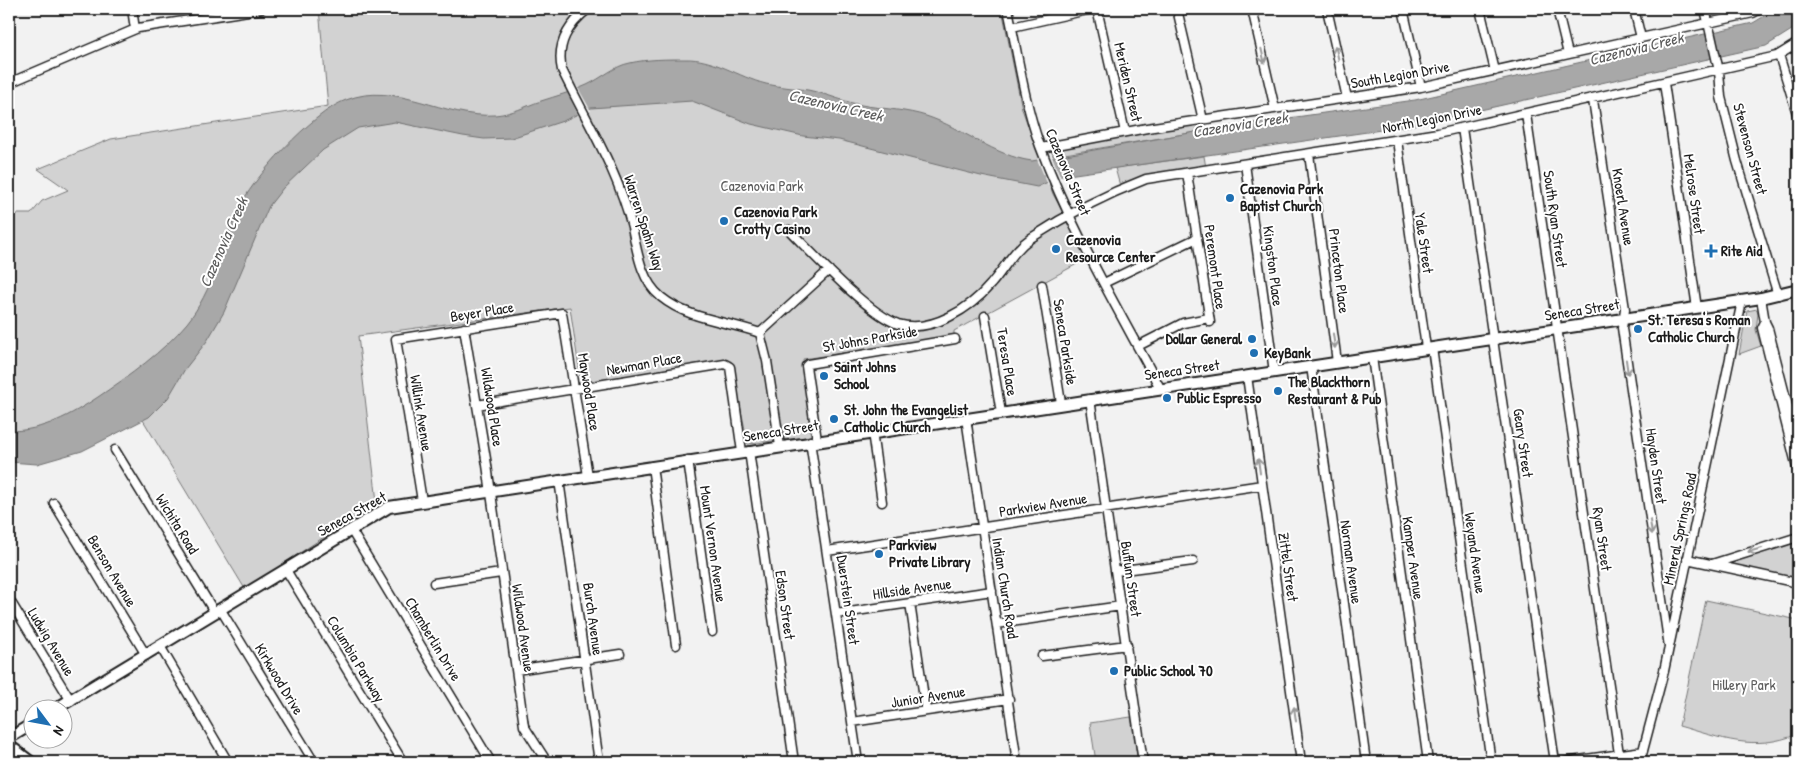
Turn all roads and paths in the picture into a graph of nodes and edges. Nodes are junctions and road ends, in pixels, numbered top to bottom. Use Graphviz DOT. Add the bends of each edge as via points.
graph roads {
  1 [pos="132,9"];
  2 [pos="261,9"];
  3 [pos="588,9"];
  4 [pos="1008,9"];
  5 [pos="1092,9"];
  6 [pos="1097,9"];
  7 [pos="1177,9"];
  8 [pos="1252,9"];
  9 [pos="1327,9"];
  10 [pos="1403,9"];
  11 [pos="1480,9"];
  12 [pos="1558,9"];
  13 [pos="1634,9"];
  14 [pos="1705,9"];
  15 [pos="1760,9"];
  16 [pos="1709,25"];
  17 [pos="1012,27"];
  18 [pos="135,29"];
  19 [pos="1641,38"];
  20 [pos="1798,43"];
  21 [pos="1568,54"];
  22 [pos="1779,55"];
  23 [pos="1718,68"];
  24 [pos="1495,71"];
  25 [pos="9,83"];
  26 [pos="1664,83"];
  27 [pos="1421,87"];
  28 [pos="1347,98"];
  29 [pos="1593,100"];
  30 [pos="1275,109"];
  31 [pos="1526,114"];
  32 [pos="1798,117"];
  33 [pos="1203,120"];
  34 [pos="1462,128"];
  35 [pos="1125,132"];
  36 [pos="1397,140"];
  37 [pos="1042,152"];
  38 [pos="1309,154"];
  39 [pos="1245,164"];
  40 [pos="1187,173"];
  41 [pos="1070,216"];
  42 [pos="788,230"];
  43 [pos="1197,238"];
  44 [pos="829,270"];
  45 [pos="1104,283"];
  46 [pos="1042,285"];
  47 [pos="1798,288"];
  48 [pos="1778,295"];
  49 [pos="1761,298"];
  50 [pos="1742,301"];
  51 [pos="1697,308"];
  52 [pos="562,313"];
  53 [pos="985,316"];
  54 [pos="1624,318"];
  55 [pos="464,328"];
  56 [pos="1557,328"];
  57 [pos="760,334"];
  58 [pos="406,338"];
  59 [pos="1494,338"];
  60 [pos="955,339"];
  61 [pos="1138,346"];
  62 [pos="1429,348"];
  63 [pos="1372,357"];
  64 [pos="1338,362"];
  65 [pos="1311,366"];
  66 [pos="1274,372"];
  67 [pos="1246,376"];
  68 [pos="1160,388"];
  69 [pos="575,390"];
  70 [pos="1781,390"];
  71 [pos="1090,399"];
  72 [pos="1061,403"];
  73 [pos="477,405"];
  74 [pos="1001,413"];
  75 [pos="966,418"];
  76 [pos="872,432"];
  77 [pos="814,441"];
  78 [pos="1798,445"];
  79 [pos="780,446"];
  80 [pos="114,450"];
  81 [pos="745,451"];
  82 [pos="1797,459"];
  83 [pos="688,460"];
  84 [pos="652,466"];
  85 [pos="1798,472"];
  86 [pos="588,476"];
  87 [pos="559,480"];
  88 [pos="1262,486"];
  89 [pos="490,491"];
  90 [pos="422,501"];
  91 [pos="882,502"];
  92 [pos="54,503"];
  93 [pos="1108,509"];
  94 [pos="982,528"];
  95 [pos="351,530"];
  96 [pos="1798,537"];
  97 [pos="827,551"];
  98 [pos="1688,559"];
  99 [pos="1193,561"];
  100 [pos="1712,564"];
  101 [pos="286,570"];
  102 [pos="1116,571"];
  103 [pos="502,573"];
  104 [pos="434,583"];
  105 [pos="1798,583"];
  106 [pos="992,591"];
  107 [pos="9,599"];
  108 [pos="910,603"];
  109 [pos="1121,606"];
  110 [pos="218,611"];
  111 [pos="836,614"];
  112 [pos="997,624"];
  113 [pos="712,632"];
  114 [pos="676,645"];
  115 [pos="1127,645"];
  116 [pos="160,646"];
  117 [pos="1669,647"];
  118 [pos="146,654"];
  119 [pos="620,654"];
  120 [pos="1042,656"];
  121 [pos="585,659"];
  122 [pos="516,670"];
  123 [pos="70,698"];
  124 [pos="72,699"];
  125 [pos="1009,699"];
  126 [pos="926,711"];
  127 [pos="852,722"];
  128 [pos="22,730"];
  129 [pos="9,738"];
  130 [pos="9,746"];
  131 [pos="1643,751"];
  132 [pos="1619,754"];
  133 [pos="30,762"];
  134 [pos="228,762"];
  135 [pos="314,762"];
  136 [pos="403,762"];
  137 [pos="492,762"];
  138 [pos="547,762"];
  139 [pos="600,762"];
  140 [pos="794,762"];
  141 [pos="858,762"];
  142 [pos="1017,762"];
  143 [pos="1143,762"];
  144 [pos="1302,762"];
  145 [pos="1366,762"];
  146 [pos="1428,762"];
  147 [pos="1491,762"];
  148 [pos="1555,762"];
  149 [pos="1565,762"];
  150 [pos="1640,762"];
  1 -- 18 [label="street"];
  2 -- 18 [label="street"];
  3 -- 57 [label="street, Warren Spahn Way" via="568,29 560,50 562,70 621,192 643,271 659,296 690,314 738,325"];
  4 -- 17 [label="street, Cazenovia Street"];
  5 -- 17 [label="street"];
  6 -- 35 [label="street, Meriden Street"];
  7 -- 33 [label="street"];
  8 -- 30 [label="street, one-way"];
  28 -- 9 [label="street, one-way"];
  10 -- 27 [label="street"];
  11 -- 24 [label="street"];
  12 -- 21 [label="street"];
  13 -- 19 [label="street"];
  14 -- 16 [label="street, Stevenson Street"];
  15 -- 16 [label="street, South Legion Drive"];
  16 -- 19 [label="street, South Legion Drive"];
  16 -- 23 [label="street, Stevenson Street"];
  17 -- 37 [label="street, Cazenovia Street" via="1024,89"];
  18 -- 25 [label="street"];
  19 -- 21 [label="street, South Legion Drive"];
  20 -- 22 [label="street, North Legion Drive"];
  21 -- 24 [label="street, South Legion Drive"];
  22 -- 23 [label="street, North Legion Drive"];
  22 -- 32 [label="street"];
  23 -- 26 [label="street, North Legion Drive"];
  23 -- 48 [label="street, Stevenson Street" via="1721,97 1737,161"];
  24 -- 27 [label="street, South Legion Drive"];
  26 -- 29 [label="street, North Legion Drive"];
  26 -- 51 [label="street, Melrose Street"];
  27 -- 28 [label="street, South Legion Drive"];
  28 -- 30 [label="street, South Legion Drive"];
  29 -- 31 [label="street, North Legion Drive"];
  29 -- 54 [label="street, Knoerl Avenue"];
  30 -- 33 [label="street, South Legion Drive"];
  31 -- 34 [label="street, North Legion Drive"];
  31 -- 56 [label="street, South Ryan Street"];
  33 -- 35 [label="street, South Legion Drive"];
  34 -- 36 [label="street, North Legion Drive"];
  34 -- 59 [label="street, Geary Street"];
  35 -- 37 [label="street, South Legion Drive"];
  36 -- 38 [label="street, North Legion Drive"];
  36 -- 62 [label="street, Yale Street"];
  37 -- 41 [label="street, Cazenovia Street"];
  38 -- 39 [label="street, North Legion Drive"];
  38 -- 64 [label="street, Princeton Place, one-way"];
  39 -- 40 [label="street, North Legion Drive"];
  39 -- 66 [label="street, Kingston Place"];
  40 -- 41 [label="street, North Legion Drive" via="1146,179"];
  40 -- 43 [label="street, Peremont Place"];
  41 -- 44 [label="street" via="1013,253 997,277 973,302 933,323 914,326 891,321"];
  41 -- 45 [label="street, Cazenovia Street"];
  42 -- 44 [label="street"];
  43 -- 45 [label="street"];
  43 -- 61 [label="street, Peremont Place" via="1209,320 1183,323"];
  44 -- 57 [label="street"];
  45 -- 61 [label="street, Cazenovia Street"];
  46 -- 72 [label="street, Seneca Parkside"];
  47 -- 48 [label="main road, Seneca Street"];
  48 -- 49 [label="main road, Seneca Street"];
  49 -- 50 [label="main road, Seneca Street"];
  49 -- 70 [label="street" via="1765,322 1762,328"];
  50 -- 51 [label="main road, Seneca Street"];
  50 -- 98 [label="street, Mineral Springs Road"];
  51 -- 54 [label="main road, Seneca Street"];
  52 -- 55 [label="street, Beyer Place"];
  52 -- 69 [label="street, Maywood Place"];
  53 -- 74 [label="street, Teresa Place"];
  54 -- 56 [label="main road, Seneca Street"];
  54 -- 117 [label="street, Hayden Street, one-way" via="1622,328"];
  55 -- 58 [label="street, Beyer Place"];
  55 -- 73 [label="street, Wildwood Place"];
  56 -- 59 [label="main road, Seneca Street"];
  56 -- 132 [label="street, Ryan Street"];
  57 -- 79 [label="street"];
  58 -- 90 [label="street, Willink Avenue" via="396,339"];
  59 -- 62 [label="main road, Seneca Street"];
  59 -- 148 [label="street, Geary Street"];
  60 -- 77 [label="street, St Johns Parkside" via="808,364"];
  61 -- 68 [label="street, Cazenovia Street"];
  62 -- 63 [label="main road, Seneca Street"];
  62 -- 147 [label="street, Weyand Avenue"];
  63 -- 64 [label="main road, Seneca Street"];
  63 -- 146 [label="street, Kamper Avenue"];
  64 -- 65 [label="main road, Seneca Street"];
  65 -- 66 [label="main road, Seneca Street"];
  65 -- 145 [label="street, Norman Avenue"];
  66 -- 67 [label="main road, Seneca Street"];
  67 -- 68 [label="main road, Seneca Street"];
  88 -- 67 [label="street, Zittel Street, one-way"];
  68 -- 71 [label="main road, Seneca Street"];
  69 -- 73 [label="street, Newman Place"];
  69 -- 81 [label="street, Newman Place" via="725,364 730,367"];
  69 -- 86 [label="street, Maywood Place"];
  70 -- 78 [label="street"];
  70 -- 82 [label="street"];
  71 -- 72 [label="main road, Seneca Street"];
  71 -- 93 [label="street, Buffum Street"];
  72 -- 74 [label="main road, Seneca Street"];
  73 -- 89 [label="street, Wildwood Place"];
  74 -- 75 [label="main road, Seneca Street"];
  75 -- 76 [label="main road, Seneca Street"];
  75 -- 94 [label="street, Indian Church Road"];
  76 -- 77 [label="main road, Seneca Street"];
  76 -- 91 [label="street"];
  77 -- 79 [label="main road, Seneca Street"];
  77 -- 97 [label="street, Duerstein Street"];
  79 -- 81 [label="main road, Seneca Street"];
  80 -- 110 [label="street, Wichita Road"];
  81 -- 83 [label="main road, Seneca Street"];
  81 -- 140 [label="street, Edson Street"];
  82 -- 85 [label="street"];
  83 -- 84 [label="main road, Seneca Street"];
  83 -- 113 [label="street, Mount Vernon Avenue"];
  84 -- 86 [label="main road, Seneca Street"];
  84 -- 114 [label="street"];
  86 -- 87 [label="main road, Seneca Street"];
  87 -- 89 [label="main road, Seneca Street"];
  87 -- 121 [label="street, Burch Avenue"];
  88 -- 93 [label="street, Parkview Avenue"];
  144 -- 88 [label="street, Zittel Street, one-way"];
  89 -- 90 [label="main road, Seneca Street"];
  89 -- 103 [label="street, Wildwood Avenue"];
  90 -- 95 [label="main road, Seneca Street" via="389,507"];
  92 -- 118 [label="street, Benson Avenue"];
  93 -- 94 [label="street, Parkview Avenue"];
  93 -- 102 [label="street, Buffum Street"];
  94 -- 97 [label="street, Parkview Avenue"];
  94 -- 106 [label="street, Indian Church Road"];
  95 -- 101 [label="main road, Seneca Street"];
  95 -- 137 [label="street, Chamberlin Drive"];
  96 -- 100 [label="street, one-way"];
  97 -- 111 [label="street, Duerstein Street"];
  98 -- 100 [label="street"];
  98 -- 117 [label="street, Mineral Springs Road"];
  99 -- 102 [label="street"];
  100 -- 105 [label="street"];
  101 -- 110 [label="main road, Seneca Street"];
  101 -- 136 [label="street, Columbia Parkway"];
  102 -- 109 [label="street, Buffum Street"];
  103 -- 104 [label="street"];
  103 -- 122 [label="street, Wildwood Avenue"];
  106 -- 108 [label="street, Hillside Avenue"];
  106 -- 112 [label="street, Indian Church Road"];
  107 -- 123 [label="street, Ludwig Avenue"];
  108 -- 111 [label="street, Hillside Avenue"];
  108 -- 126 [label="street"];
  109 -- 112 [label="street"];
  109 -- 115 [label="street, Buffum Street"];
  110 -- 116 [label="main road, Seneca Street"];
  110 -- 135 [label="street, Kirkwood Drive"];
  111 -- 127 [label="street, Duerstein Street"];
  112 -- 125 [label="street, Indian Church Road"];
  115 -- 120 [label="street"];
  115 -- 143 [label="street, Buffum Street"];
  116 -- 118 [label="main road, Seneca Street"];
  116 -- 134 [label="street"];
  117 -- 131 [label="street, Mineral Springs Road"];
  118 -- 124 [label="main road, Seneca Street"];
  119 -- 121 [label="street"];
  121 -- 122 [label="street"];
  121 -- 139 [label="street, Burch Avenue"];
  122 -- 138 [label="street, Wildwood Avenue" via="524,726"];
  125 -- 126 [label="street, Junior Avenue"];
  125 -- 142 [label="street, Indian Church Road"];
  126 -- 127 [label="street, Junior Avenue"];
  127 -- 141 [label="street, Duerstein Street"];
  128 -- 129 [label="main road"];
  130 -- 133 [label="highway"];
  131 -- 132 [label="street"];
  131 -- 150 [label="street, Mineral Springs Road"];
  132 -- 149 [label="street"];
}
